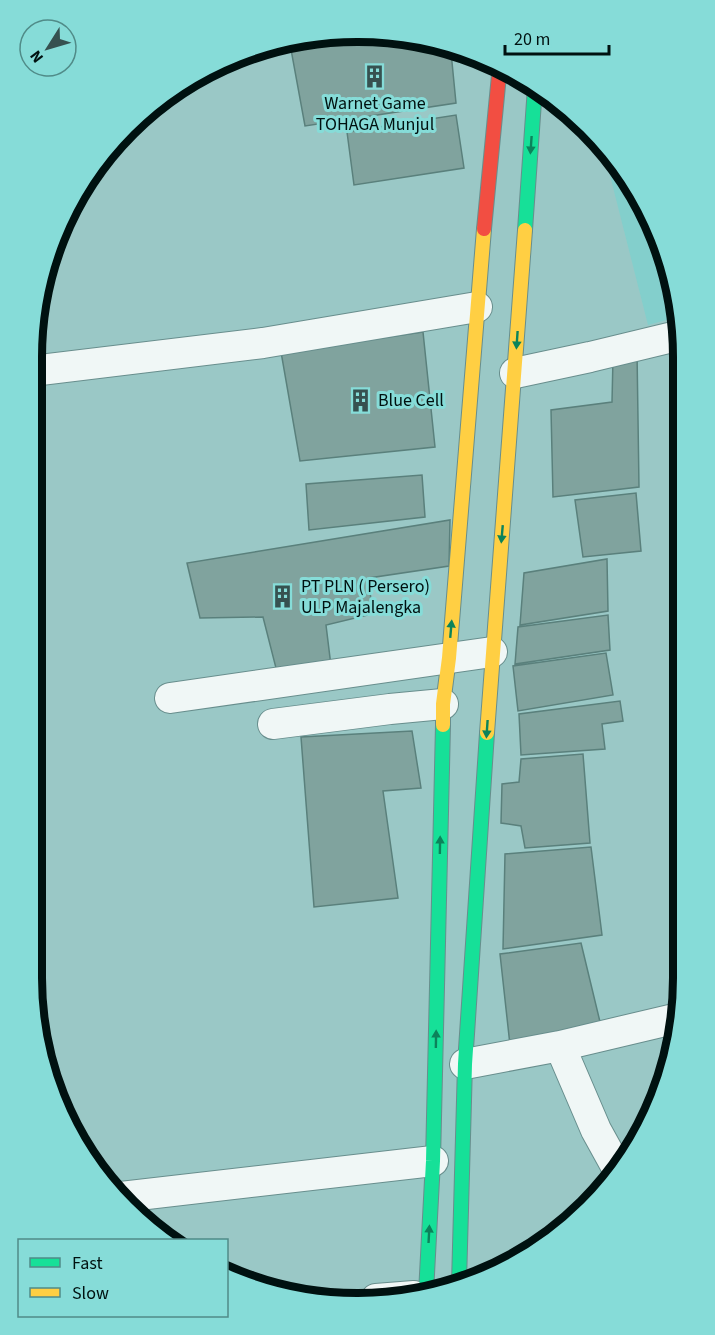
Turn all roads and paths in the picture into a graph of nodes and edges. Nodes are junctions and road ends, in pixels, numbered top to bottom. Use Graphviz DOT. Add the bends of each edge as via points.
graph roads {
  1 [pos="499,76"];
  2 [pos="534,96"];
  3 [pos="477,307"];
  4 [pos="672,336"];
  5 [pos="42,370"];
  6 [pos="515,373"];
  7 [pos="492,652"];
  8 [pos="449,658"];
  9 [pos="170,698"];
  10 [pos="443,704"];
  11 [pos="273,724"];
  12 [pos="670,1020"];
  13 [pos="560,1046"];
  14 [pos="465,1064"];
  15 [pos="434,1161"];
  16 [pos="614,1162"];
  17 [pos="129,1196"];
  18 [pos="459,1276"];
  19 [pos="426,1285"];
  1 -- 3 [label="main road"];
  2 -- 6 [label="main road, one-way"];
  3 -- 5 [label="street" via="263,343"];
  8 -- 3 [label="main road, one-way"];
  4 -- 6 [label="street"];
  6 -- 7 [label="main road, one-way"];
  7 -- 8 [label="street"];
  7 -- 14 [label="main road, one-way"];
  8 -- 9 [label="street"];
  8 -- 10 [label="main road"];
  10 -- 11 [label="street"];
  15 -- 10 [label="main road, one-way"];
  12 -- 13 [label="street"];
  13 -- 14 [label="street"];
  13 -- 16 [label="street"];
  14 -- 18 [label="main road"];
  15 -- 17 [label="street"];
  19 -- 15 [label="main road, one-way"];
}
